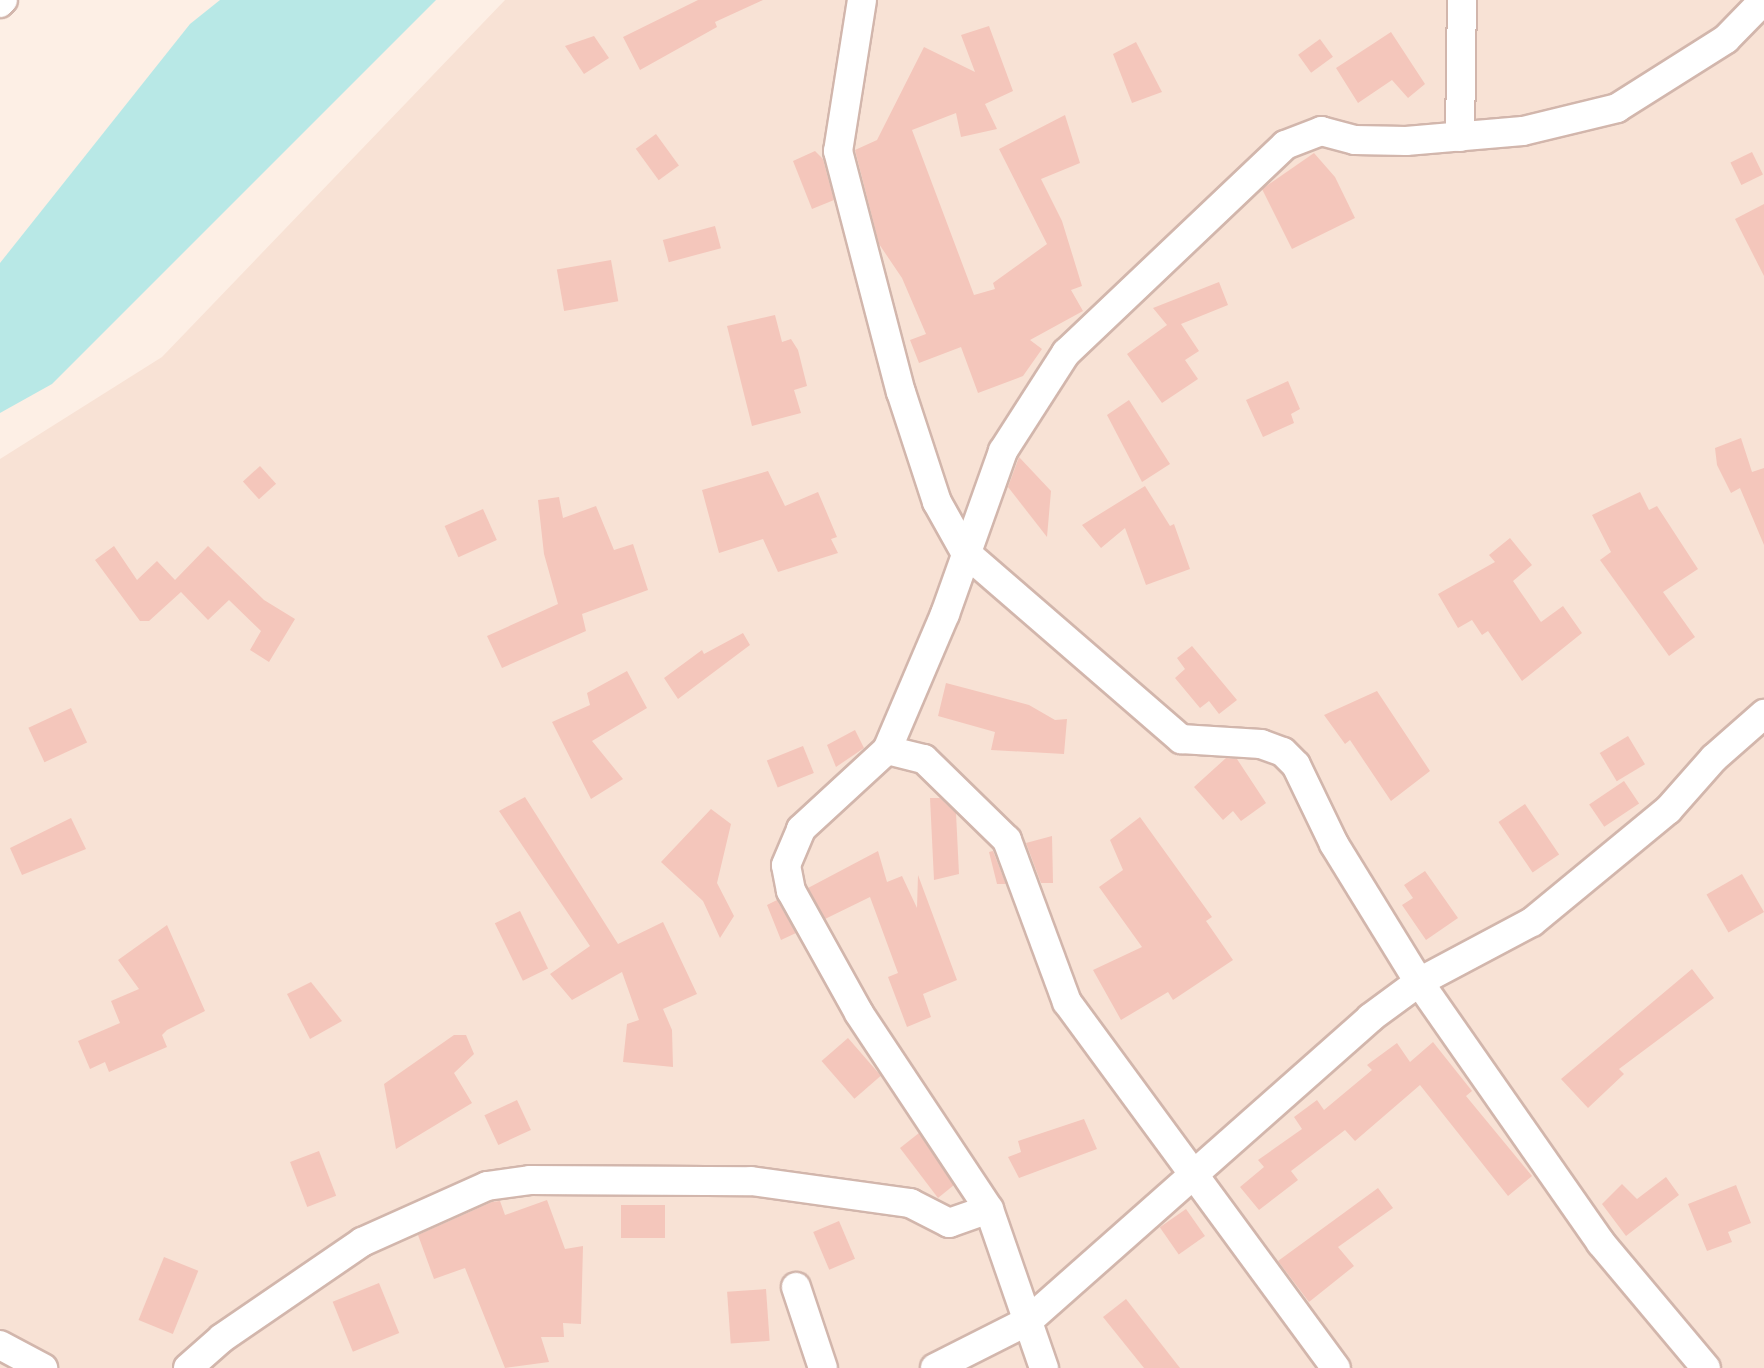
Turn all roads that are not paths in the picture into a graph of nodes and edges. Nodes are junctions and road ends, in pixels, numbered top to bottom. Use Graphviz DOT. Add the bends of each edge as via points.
graph roads {
  1 [pos="862,0"];
  2 [pos="1462,0"];
  3 [pos="1764,0"];
  4 [pos="1460,137"];
  5 [pos="965,552"];
  6 [pos="1764,714"];
  7 [pos="887,750"];
  8 [pos="1419,982"];
  9 [pos="1196,1176"];
  10 [pos="988,1209"];
  11 [pos="796,1287"];
  12 [pos="1028,1321"];
  13 [pos="0,1345"];
  14 [pos="43,1368"];
  15 [pos="188,1368"];
  16 [pos="823,1368"];
  17 [pos="935,1368"];
  18 [pos="1044,1368"];
  19 [pos="1336,1368"];
  20 [pos="1706,1368"];
  1 -- 5 [label="street" via="838,151 901,392 937,502"];
  2 -- 4 [label="street"];
  3 -- 4 [label="street" via="1726,39 1617,108 1522,131"];
  4 -- 5 [label="street" via="1355,140 1321,131 1284,145 1066,353 1003,451"];
  5 -- 7 [label="street"];
  5 -- 8 [label="street" via="1181,739 1261,744 1283,752 1296,765 1334,844"];
  6 -- 8 [label="street" via="1713,759 1668,810 1532,922"];
  7 -- 9 [label="street" via="924,759 1007,840 1067,1002"];
  7 -- 10 [label="street" via="801,829 784,876 859,1013"];
  8 -- 9 [label="street" via="1370,1018"];
  8 -- 20 [label="street" via="1601,1243"];
  9 -- 12 [label="street"];
  9 -- 19 [label="street"];
  10 -- 12 [label="street"];
  10 -- 15 [label="street" via="949,1223 910,1203 751,1181 530,1180 487,1186 362,1242 222,1338"];
  11 -- 16 [label="street"];
  12 -- 17 [label="street"];
  12 -- 18 [label="street"];
  13 -- 14 [label="street"];
}
